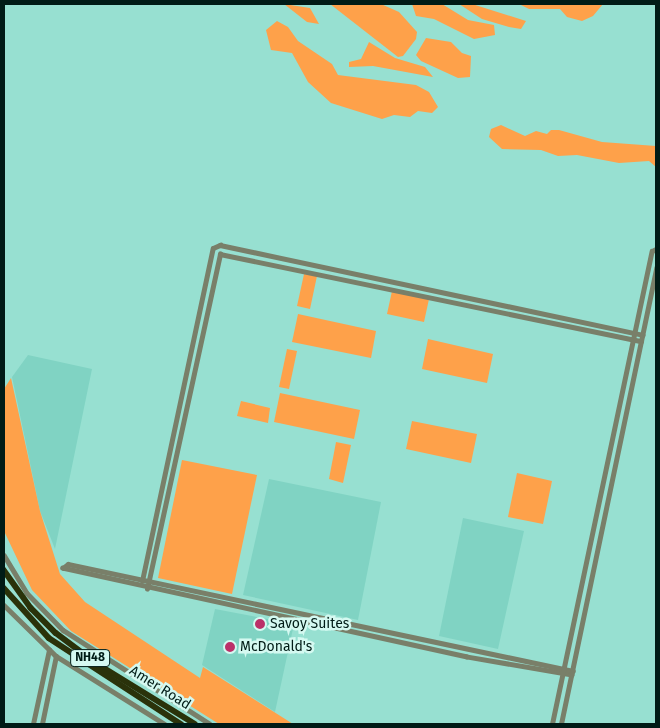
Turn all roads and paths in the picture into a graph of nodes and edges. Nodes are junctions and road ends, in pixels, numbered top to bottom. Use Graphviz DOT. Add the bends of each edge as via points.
graph roads {
  1 [pos="656,249"];
  2 [pos="656,268"];
  3 [pos="635,333"];
  4 [pos="643,335"];
  5 [pos="633,340"];
  6 [pos="641,342"];
  7 [pos="4,555"];
  8 [pos="4,570"];
  9 [pos="142,580"];
  10 [pos="149,582"];
  11 [pos="4,588"];
  12 [pos="141,588"];
  13 [pos="148,589"];
  14 [pos="4,605"];
  15 [pos="49,650"];
  16 [pos="56,656"];
  17 [pos="563,672"];
  18 [pos="573,673"];
  19 [pos="33,724"];
  20 [pos="42,724"];
  21 [pos="164,724"];
  22 [pos="181,724"];
  23 [pos="195,724"];
  24 [pos="210,724"];
  25 [pos="552,724"];
  26 [pos="561,724"];
  1 -- 3 [label="street" via="652,251"];
  2 -- 4 [label="street"];
  3 -- 4 [label="street"];
  3 -- 5 [label="street"];
  3 -- 9 [label="street" via="220,245 213,248"];
  4 -- 6 [label="street"];
  5 -- 6 [label="street"];
  5 -- 10 [label="street" via="220,254"];
  5 -- 17 [label="street"];
  6 -- 18 [label="street"];
  7 -- 24 [label="street" via="27,593 63,630"];
  8 -- 23 [label="highway, Amer Road / NH48" via="31,608 56,632 96,663"];
  9 -- 10 [label="street"];
  9 -- 12 [label="street"];
  9 -- 12 [label="street" via="68,564 64,568"];
  10 -- 13 [label="street"];
  10 -- 17 [label="street"];
  11 -- 22 [label="highway, Amer Road / NH48" via="49,638"];
  12 -- 13 [label="street"];
  13 -- 17 [label="street"];
  14 -- 15 [label="street"];
  15 -- 16 [label="street"];
  15 -- 19 [label="street"];
  16 -- 20 [label="street"];
  16 -- 21 [label="street"];
  17 -- 18 [label="street"];
  17 -- 25 [label="street"];
  18 -- 26 [label="street"];
}
